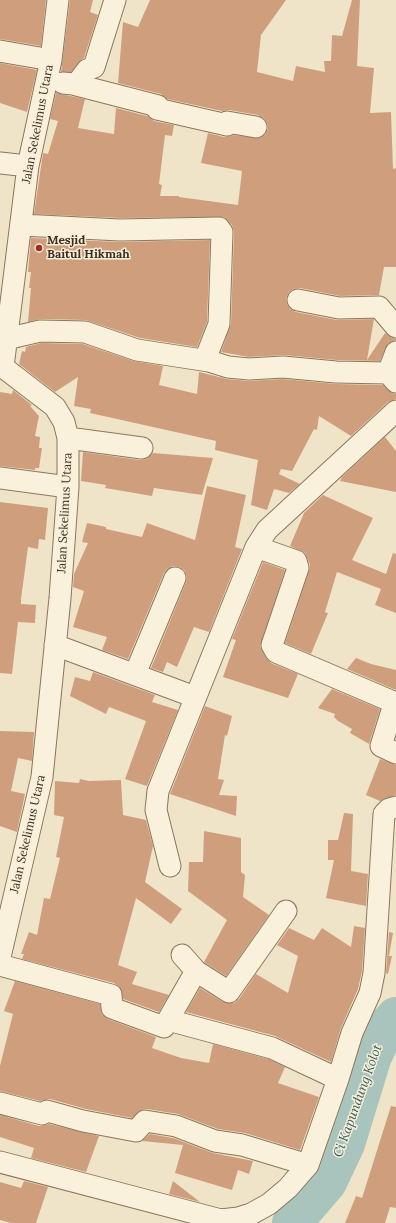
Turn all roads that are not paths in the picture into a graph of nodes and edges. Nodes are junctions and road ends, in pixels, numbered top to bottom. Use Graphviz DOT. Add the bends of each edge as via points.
graph roads {
  1 [pos="58,0"];
  2 [pos="115,0"];
  3 [pos="0,51"];
  4 [pos="51,60"];
  5 [pos="47,80"];
  6 [pos="73,84"];
  7 [pos="256,126"];
  8 [pos="0,163"];
  9 [pos="28,166"];
  10 [pos="21,225"];
  11 [pos="8,262"];
  12 [pos="298,300"];
  13 [pos="396,327"];
  14 [pos="6,339"];
  15 [pos="396,352"];
  16 [pos="209,361"];
  17 [pos="1,367"];
  18 [pos="392,378"];
  19 [pos="396,411"];
  20 [pos="68,438"];
  21 [pos="142,448"];
  22 [pos="0,478"];
  23 [pos="68,487"];
  24 [pos="256,547"];
  25 [pos="175,578"];
  26 [pos="55,645"];
  27 [pos="135,674"];
  28 [pos="195,697"];
  29 [pos="396,753"];
  30 [pos="396,807"];
  31 [pos="170,866"];
  32 [pos="388,867"];
  33 [pos="286,911"];
  34 [pos="0,954"];
  35 [pos="182,955"];
  36 [pos="196,971"];
  37 [pos="164,1029"];
  38 [pos="338,1079"];
  39 [pos="0,1103"];
  40 [pos="0,1162"];
  41 [pos="308,1165"];
  1 -- 4 [label="street, Jalan Sekelimus Utara"];
  2 -- 6 [label="street" via="96,64"];
  3 -- 4 [label="street"];
  4 -- 5 [label="street, Jalan Sekelimus Utara"];
  5 -- 6 [label="street"];
  5 -- 9 [label="street, Jalan Sekelimus Utara"];
  6 -- 7 [label="street" via="158,106 158,109 227,125 227,122"];
  8 -- 9 [label="street"];
  9 -- 10 [label="street, Jalan Sekelimus Utara"];
  10 -- 11 [label="street, Jalan Sekelimus Utara"];
  10 -- 16 [label="street" via="120,230 219,228 222,232 219,324 208,352"];
  11 -- 14 [label="street, Jalan Sekelimus Utara"];
  12 -- 13 [label="street" via="339,308 379,307"];
  14 -- 16 [label="street" via="40,331 85,332 137,350"];
  14 -- 17 [label="street, Jalan Sekelimus Utara"];
  15 -- 18 [label="street"];
  16 -- 18 [label="street" via="228,367 283,367"];
  17 -- 20 [label="street, Jalan Sekelimus Utara" via="55,407 64,422"];
  19 -- 24 [label="street" via="267,530"];
  20 -- 21 [label="street"];
  20 -- 23 [label="street, Jalan Sekelimus Utara"];
  22 -- 23 [label="street"];
  23 -- 26 [label="street, Jalan Sekelimus Utara"];
  24 -- 28 [label="street"];
  24 -- 29 [label="street" via="296,561 298,568 272,645 276,652 394,704 381,746"];
  25 -- 27 [label="street"];
  26 -- 27 [label="street"];
  26 -- 34 [label="street, Jalan Sekelimus Utara" via="42,777"];
  27 -- 28 [label="street"];
  28 -- 31 [label="street" via="158,791 156,810"];
  30 -- 32 [label="street" via="384,814"];
  32 -- 38 [label="street" via="370,993 352,1033"];
  33 -- 36 [label="street" via="229,992"];
  34 -- 37 [label="street" via="111,995 112,1008"];
  35 -- 36 [label="street"];
  36 -- 37 [label="street"];
  37 -- 38 [label="street" via="272,1048"];
  38 -- 41 [label="street"];
  39 -- 41 [label="street" via="136,1132 145,1121 176,1126 215,1141 242,1145"];
  40 -- 41 [label="street" via="221,1220 251,1214 269,1204 288,1188"];
}
